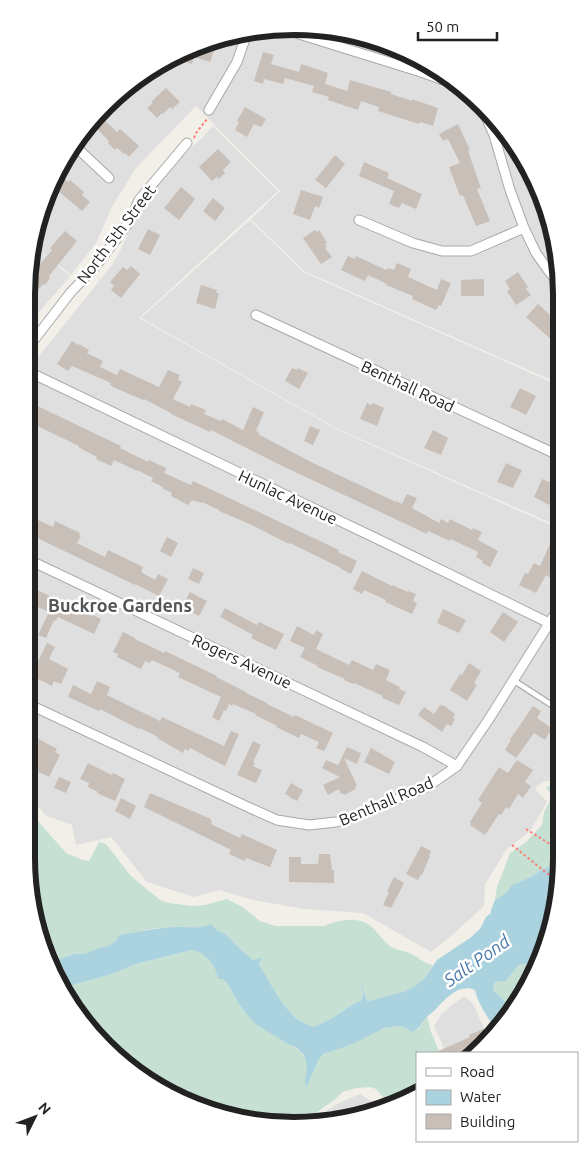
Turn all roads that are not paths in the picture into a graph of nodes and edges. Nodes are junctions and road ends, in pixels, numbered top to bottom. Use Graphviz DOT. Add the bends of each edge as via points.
graph roads {
  1 [pos="304,36"];
  2 [pos="245,40"];
  3 [pos="422,69"];
  4 [pos="421,72"];
  5 [pos="435,77"];
  6 [pos="209,110"];
  7 [pos="488,122"];
  8 [pos="187,143"];
  9 [pos="79,150"];
  10 [pos="109,178"];
  11 [pos="359,220"];
  12 [pos="524,228"];
  13 [pos="552,274"];
  14 [pos="256,315"];
  15 [pos="35,339"];
  16 [pos="35,376"];
  17 [pos="553,453"];
  18 [pos="35,563"];
  19 [pos="553,617"];
  20 [pos="549,623"];
  21 [pos="513,680"];
  22 [pos="553,705"];
  23 [pos="35,707"];
  24 [pos="457,766"];
  1 -- 4 [label="street"];
  2 -- 6 [label="street" via="237,62"];
  3 -- 4 [label="street"];
  4 -- 5 [label="street"];
  7 -- 12 [label="street"];
  8 -- 15 [label="street, North 5th Street" via="139,200 130,221 95,267"];
  9 -- 10 [label="street"];
  11 -- 12 [label="street" via="413,243 442,251 471,251"];
  12 -- 13 [label="street" via="536,253"];
  14 -- 17 [label="street, Benthall Road"];
  16 -- 20 [label="street, Hunlac Avenue"];
  18 -- 24 [label="street, Rogers Avenue"];
  19 -- 20 [label="street, Benthall Road"];
  20 -- 21 [label="street, Benthall Road"];
  21 -- 22 [label="lane"];
  21 -- 24 [label="street, Benthall Road"];
  23 -- 24 [label="street, Benthall Road" via="277,820 309,825 336,822 361,814 427,787"];
}
